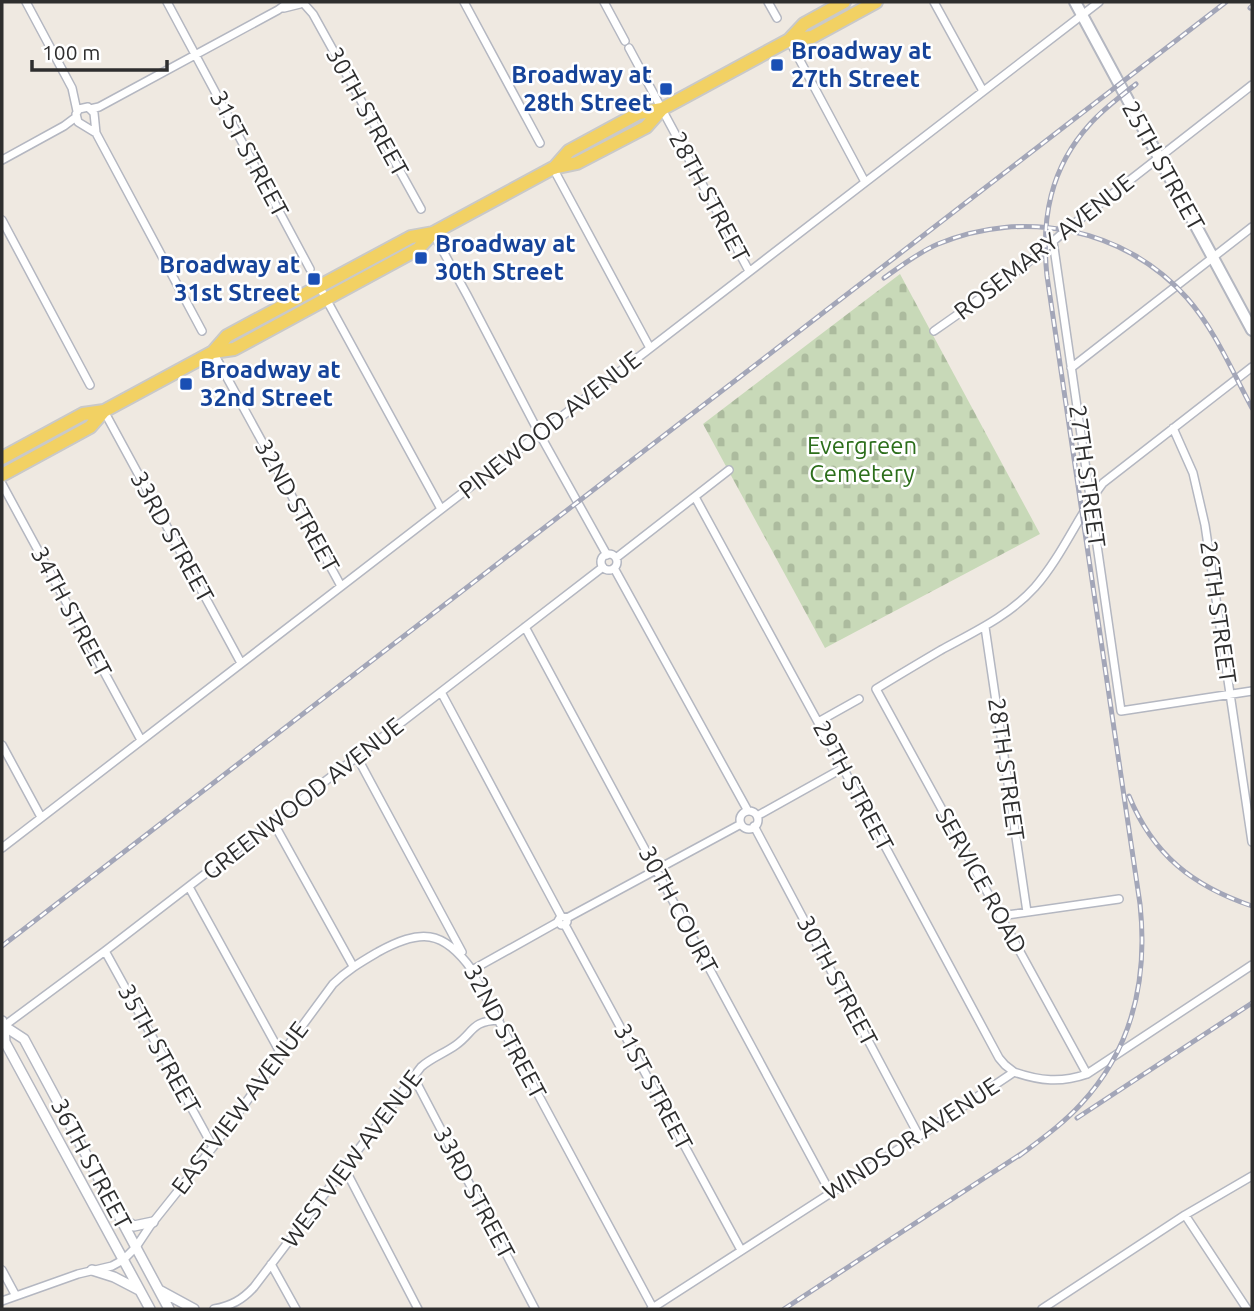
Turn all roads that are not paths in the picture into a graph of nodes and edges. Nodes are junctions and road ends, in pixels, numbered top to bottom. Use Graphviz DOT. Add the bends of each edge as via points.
graph roads {
  1 [pos="26,2"];
  2 [pos="167,2"];
  3 [pos="289,2"];
  4 [pos="464,2"];
  5 [pos="604,2"];
  6 [pos="768,2"];
  7 [pos="844,2"];
  8 [pos="876,2"];
  9 [pos="934,2"];
  10 [pos="1075,2"];
  11 [pos="1099,2"];
  12 [pos="306,3"];
  13 [pos="281,8"];
  14 [pos="1082,15"];
  15 [pos="777,18"];
  16 [pos="789,40"];
  17 [pos="196,55"];
  18 [pos="1252,85"];
  19 [pos="983,91"];
  20 [pos="662,109"];
  21 [pos="87,115"];
  22 [pos="540,143"];
  23 [pos="1159,157"];
  24 [pos="2,160"];
  25 [pos="553,168"];
  26 [pos="865,182"];
  27 [pos="421,209"];
  28 [pos="2,220"];
  29 [pos="1252,227"];
  30 [pos="433,233"];
  31 [pos="1054,241"];
  32 [pos="1213,258"];
  33 [pos="310,269"];
  34 [pos="749,271"];
  35 [pos="319,286"];
  36 [pos="326,299"];
  37 [pos="1252,330"];
  38 [pos="202,331"];
  39 [pos="934,331"];
  40 [pos="650,348"];
  41 [pos="213,352"];
  42 [pos="1252,367"];
  43 [pos="1071,369"];
  44 [pos="90,385"];
  45 [pos="104,411"];
  46 [pos="1174,428"];
  47 [pos="539,433"];
  48 [pos="2,458"];
  49 [pos="729,470"];
  50 [pos="2,475"];
  51 [pos="2,484"];
  52 [pos="695,497"];
  53 [pos="1090,500"];
  54 [pos="441,509"];
  55 [pos="607,555"];
  56 [pos="616,558"];
  57 [pos="603,567"];
  58 [pos="614,568"];
  59 [pos="341,586"];
  60 [pos="985,626"];
  61 [pos="525,627"];
  62 [pos="241,663"];
  63 [pos="1252,691"];
  64 [pos="441,692"];
  65 [pos="1231,695"];
  66 [pos="859,699"];
  67 [pos="818,722"];
  68 [pos="141,740"];
  69 [pos="2,745"];
  70 [pos="357,757"];
  71 [pos="844,768"];
  72 [pos="748,811"];
  73 [pos="757,816"];
  74 [pos="41,817"];
  75 [pos="273,822"];
  76 [pos="741,824"];
  77 [pos="754,826"];
  78 [pos="1252,842"];
  79 [pos="2,848"];
  80 [pos="656,870"];
  81 [pos="190,887"];
  82 [pos="1119,899"];
  83 [pos="1027,912"];
  84 [pos="1000,916"];
  85 [pos="563,920"];
  86 [pos="106,951"];
  87 [pos="1252,965"];
  88 [pos="353,966"];
  89 [pos="472,970"];
  90 [pos="499,1020"];
  91 [pos="3,1025"];
  92 [pos="281,1054"];
  93 [pos="1014,1072"];
  94 [pos="1087,1074"];
  95 [pos="413,1076"];
  96 [pos="919,1136"];
  97 [pos="213,1147"];
  98 [pos="345,1169"];
  99 [pos="1252,1176"];
  100 [pos="830,1192"];
  101 [pos="1185,1215"];
  102 [pos="121,1219"];
  103 [pos="153,1222"];
  104 [pos="136,1247"];
  105 [pos="741,1251"];
  106 [pos="123,1260"];
  107 [pos="271,1265"];
  108 [pos="2,1270"];
  109 [pos="92,1270"];
  110 [pos="159,1290"];
  111 [pos="140,1291"];
  112 [pos="16,1296"];
  113 [pos="2,1301"];
  114 [pos="652,1308"];
  115 [pos="150,1309"];
  116 [pos="169,1309"];
  117 [pos="194,1309"];
  118 [pos="214,1309"];
  119 [pos="296,1309"];
  120 [pos="418,1309"];
  121 [pos="535,1309"];
  122 [pos="1042,1309"];
  123 [pos="1247,1309"];
  1 -- 21 [label="street"];
  2 -- 17 [label="street, 31ST STREET"];
  3 -- 13 [label="street"];
  4 -- 22 [label="street"];
  5 -- 20 [label="street, 28TH STREET"];
  6 -- 15 [label="street"];
  7 -- 16 [label="main road" via="804,24"];
  8 -- 16 [label="main road" via="812,37"];
  9 -- 19 [label="street"];
  10 -- 14 [label="main road, 25TH STREET"];
  11 -- 14 [label="street, PINEWOOD AVENUE"];
  12 -- 13 [label="street"];
  12 -- 27 [label="street, 30TH STREET"];
  13 -- 17 [label="street"];
  14 -- 19 [label="street, PINEWOOD AVENUE"];
  14 -- 23 [label="main road, 25TH STREET"];
  16 -- 20 [label="main road"];
  16 -- 26 [label="street"];
  17 -- 21 [label="street"];
  17 -- 33 [label="street, 31ST STREET"];
  18 -- 23 [label="street, ROSEMARY AVENUE"];
  19 -- 26 [label="street, PINEWOOD AVENUE"];
  20 -- 25 [label="main road" via="646,127 578,163"];
  20 -- 34 [label="street, 28TH STREET"];
  21 -- 24 [label="street"];
  21 -- 38 [label="street"];
  23 -- 31 [label="street, ROSEMARY AVENUE"];
  23 -- 32 [label="main road, 25TH STREET"];
  25 -- 30 [label="main road"];
  25 -- 40 [label="street"];
  26 -- 34 [label="street, PINEWOOD AVENUE"];
  28 -- 44 [label="street"];
  29 -- 32 [label="street"];
  30 -- 35 [label="main road" via="411,237"];
  30 -- 36 [label="main road" via="418,249"];
  30 -- 47 [label="street"];
  31 -- 39 [label="street, ROSEMARY AVENUE"];
  31 -- 43 [label="street, 27TH STREET"];
  32 -- 37 [label="main road, 25TH STREET"];
  32 -- 43 [label="street"];
  34 -- 40 [label="street, PINEWOOD AVENUE"];
  35 -- 36 [label="street"];
  35 -- 41 [label="main road" via="227,336"];
  36 -- 41 [label="main road" via="234,349"];
  36 -- 54 [label="street"];
  40 -- 47 [label="street, PINEWOOD AVENUE"];
  41 -- 45 [label="main road"];
  41 -- 59 [label="street, 32ND STREET"];
  42 -- 46 [label="street"];
  43 -- 53 [label="street, 27TH STREET"];
  45 -- 48 [label="main road" via="83,414"];
  45 -- 50 [label="main road" via="90,427"];
  45 -- 62 [label="street, 33RD STREET"];
  46 -- 53 [label="street" via="1103,483"];
  46 -- 65 [label="street, 26TH STREET" via="1200,499"];
  47 -- 54 [label="street, PINEWOOD AVENUE"];
  47 -- 55 [label="street"];
  49 -- 52 [label="street"];
  51 -- 68 [label="street, 34TH STREET"];
  52 -- 56 [label="street"];
  52 -- 67 [label="street, 29TH STREET"];
  53 -- 60 [label="street" via="1034,587"];
  53 -- 65 [label="street, 27TH STREET" via="1121,711"];
  54 -- 59 [label="street, PINEWOOD AVENUE"];
  55 -- 56 [label="street"];
  55 -- 57 [label="street"];
  56 -- 58 [label="street"];
  57 -- 58 [label="street"];
  57 -- 61 [label="street, GREENWOOD AVENUE"];
  58 -- 72 [label="street"];
  59 -- 62 [label="street, PINEWOOD AVENUE"];
  60 -- 83 [label="street, 28TH STREET"];
  60 -- 84 [label="street, SERVICE ROAD" via="876,689"];
  61 -- 64 [label="street, GREENWOOD AVENUE"];
  61 -- 80 [label="street, 30TH COURT"];
  62 -- 68 [label="street, PINEWOOD AVENUE"];
  63 -- 65 [label="street"];
  64 -- 70 [label="street, GREENWOOD AVENUE"];
  64 -- 85 [label="street, 31ST STREET"];
  65 -- 78 [label="street, 26TH STREET"];
  66 -- 67 [label="street"];
  67 -- 71 [label="street, 29TH STREET"];
  68 -- 74 [label="street, PINEWOOD AVENUE"];
  69 -- 74 [label="street"];
  70 -- 75 [label="street, GREENWOOD AVENUE"];
  70 -- 89 [label="street, 32ND STREET"];
  71 -- 73 [label="street"];
  71 -- 93 [label="street, 29TH STREET" via="999,1058"];
  72 -- 73 [label="street"];
  72 -- 76 [label="street" via="741,816"];
  73 -- 77 [label="street"];
  74 -- 79 [label="street, PINEWOOD AVENUE"];
  75 -- 81 [label="street, GREENWOOD AVENUE"];
  75 -- 88 [label="street"];
  76 -- 77 [label="street"];
  76 -- 80 [label="street"];
  77 -- 96 [label="street, 30TH STREET"];
  80 -- 85 [label="street"];
  80 -- 100 [label="street, 30TH COURT"];
  81 -- 86 [label="street, GREENWOOD AVENUE"];
  81 -- 92 [label="street"];
  82 -- 83 [label="street"];
  83 -- 84 [label="street"];
  84 -- 94 [label="street, SERVICE ROAD"];
  85 -- 89 [label="street"];
  85 -- 105 [label="street, 31ST STREET"];
  86 -- 91 [label="street, GREENWOOD AVENUE"];
  86 -- 97 [label="street, 35TH STREET"];
  87 -- 94 [label="street, WINDSOR AVENUE"];
  88 -- 89 [label="street, EASTVIEW AVENUE" via="395,943 423,937 449,944"];
  88 -- 92 [label="street, EASTVIEW AVENUE" via="333,984"];
  89 -- 90 [label="street, 32ND STREET"];
  90 -- 95 [label="street, WESTVIEW AVENUE" via="478,1024"];
  90 -- 114 [label="street, 32ND STREET"];
  91 -- 102 [label="street, 36TH STREET" via="24,1039"];
  91 -- 106 [label="street, 36TH STREET" via="5,1042"];
  92 -- 97 [label="street, EASTVIEW AVENUE"];
  93 -- 94 [label="street, WINDSOR AVENUE" via="1053,1081"];
  93 -- 96 [label="street, WINDSOR AVENUE"];
  95 -- 98 [label="street, WESTVIEW AVENUE"];
  95 -- 121 [label="street, 33RD STREET"];
  96 -- 100 [label="street, WINDSOR AVENUE"];
  97 -- 103 [label="street, EASTVIEW AVENUE"];
  98 -- 107 [label="street, WESTVIEW AVENUE"];
  98 -- 120 [label="street"];
  99 -- 101 [label="street"];
  100 -- 105 [label="street, WINDSOR AVENUE"];
  101 -- 122 [label="street"];
  101 -- 123 [label="street"];
  102 -- 103 [label="street" via="134,1226"];
  102 -- 104 [label="street, 36TH STREET"];
  103 -- 104 [label="street, EASTVIEW AVENUE"];
  104 -- 106 [label="street, EASTVIEW AVENUE"];
  104 -- 110 [label="street, 36TH STREET"];
  105 -- 114 [label="street, WINDSOR AVENUE"];
  106 -- 109 [label="street, EASTVIEW AVENUE"];
  106 -- 111 [label="street, 36TH STREET"];
  107 -- 118 [label="street, WESTVIEW AVENUE" via="244,1297"];
  107 -- 119 [label="street"];
  108 -- 112 [label="street"];
  109 -- 111 [label="street"];
  109 -- 112 [label="street, EASTVIEW AVENUE"];
  110 -- 116 [label="street, 36TH STREET"];
  110 -- 117 [label="street"];
  111 -- 115 [label="street, 36TH STREET"];
  112 -- 113 [label="street, EASTVIEW AVENUE"];
}
